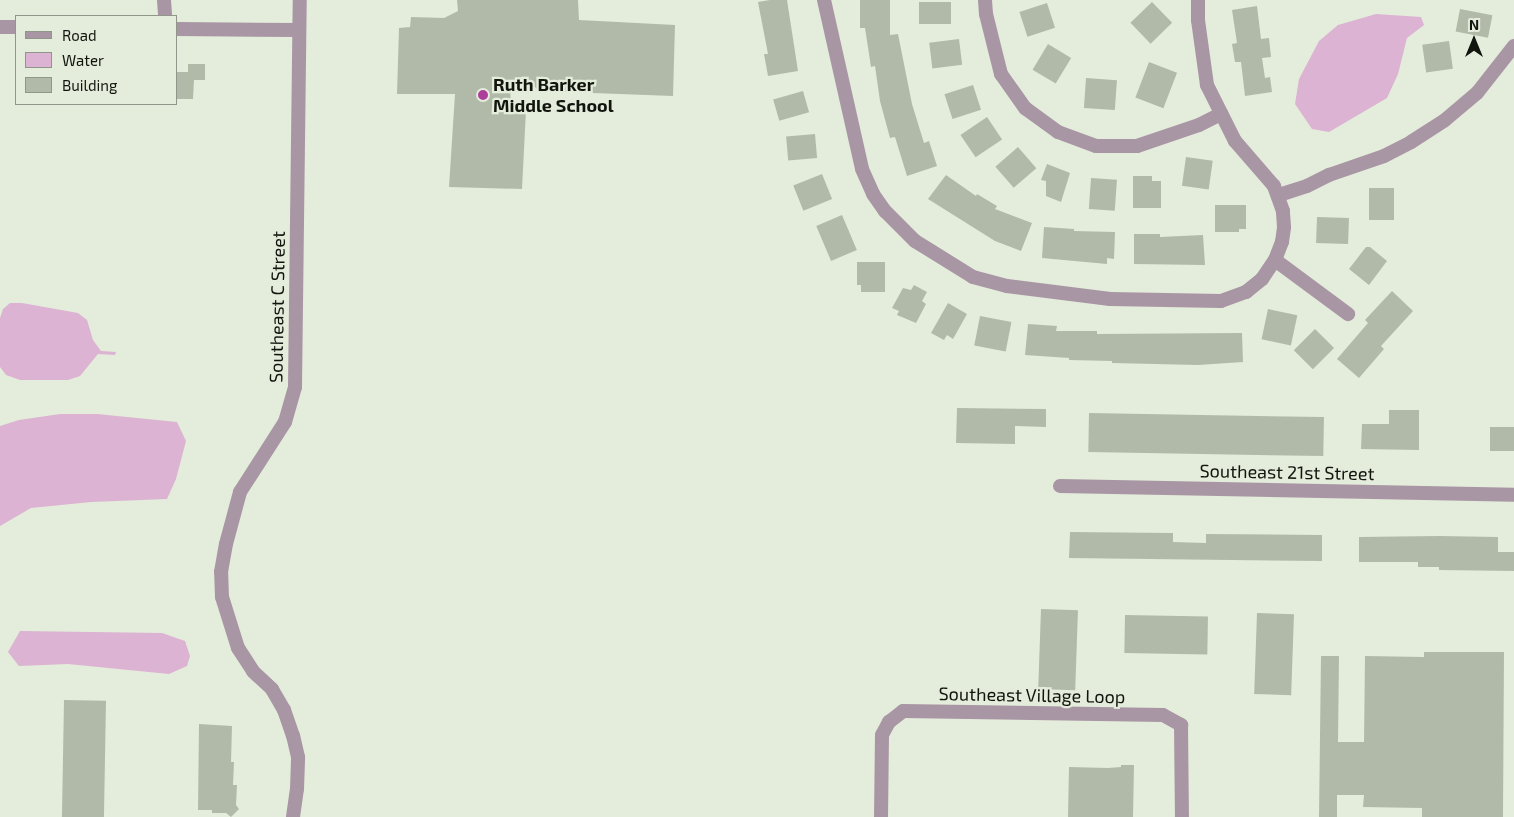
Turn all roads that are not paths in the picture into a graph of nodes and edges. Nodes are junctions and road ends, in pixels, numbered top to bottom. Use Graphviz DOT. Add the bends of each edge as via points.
graph roads {
  1 [pos="164,0"];
  2 [pos="300,0"];
  3 [pos="824,0"];
  4 [pos="985,0"];
  5 [pos="1198,0"];
  6 [pos="164,15"];
  7 [pos="0,27"];
  8 [pos="15,27"];
  9 [pos="178,29"];
  10 [pos="299,30"];
  11 [pos="1514,46"];
  12 [pos="1221,114"];
  13 [pos="1279,195"];
  14 [pos="1275,260"];
  15 [pos="1348,314"];
  16 [pos="1060,486"];
  17 [pos="1514,495"];
  18 [pos="293,817"];
  19 [pos="881,817"];
  20 [pos="1182,817"];
  1 -- 6 [label="street"];
  2 -- 10 [label="street, Southeast C Street"];
  3 -- 14 [label="street" via="862,169 873,194 900,228 973,277 1007,286 1110,299 1221,301 1246,292 1262,279"];
  4 -- 12 [label="street" via="1001,74 1025,108 1058,132 1096,146 1137,146"];
  5 -- 12 [label="street" via="1207,85"];
  7 -- 8 [label="street"];
  9 -- 10 [label="street"];
  10 -- 18 [label="street, Southeast C Street" via="295,387 286,422 240,492 221,572 222,597 238,648 253,671 276,696 292,736 298,757"];
  11 -- 13 [label="street" via="1477,93 1446,120 1384,156"];
  12 -- 13 [label="street" via="1235,141"];
  13 -- 14 [label="street" via="1284,228"];
  14 -- 15 [label="street"];
  16 -- 17 [label="street, Southeast 21st Street"];
  19 -- 20 [label="street, Southeast Village Loop" via="882,735 890,722 903,711 1162,715 1181,725"];
}
